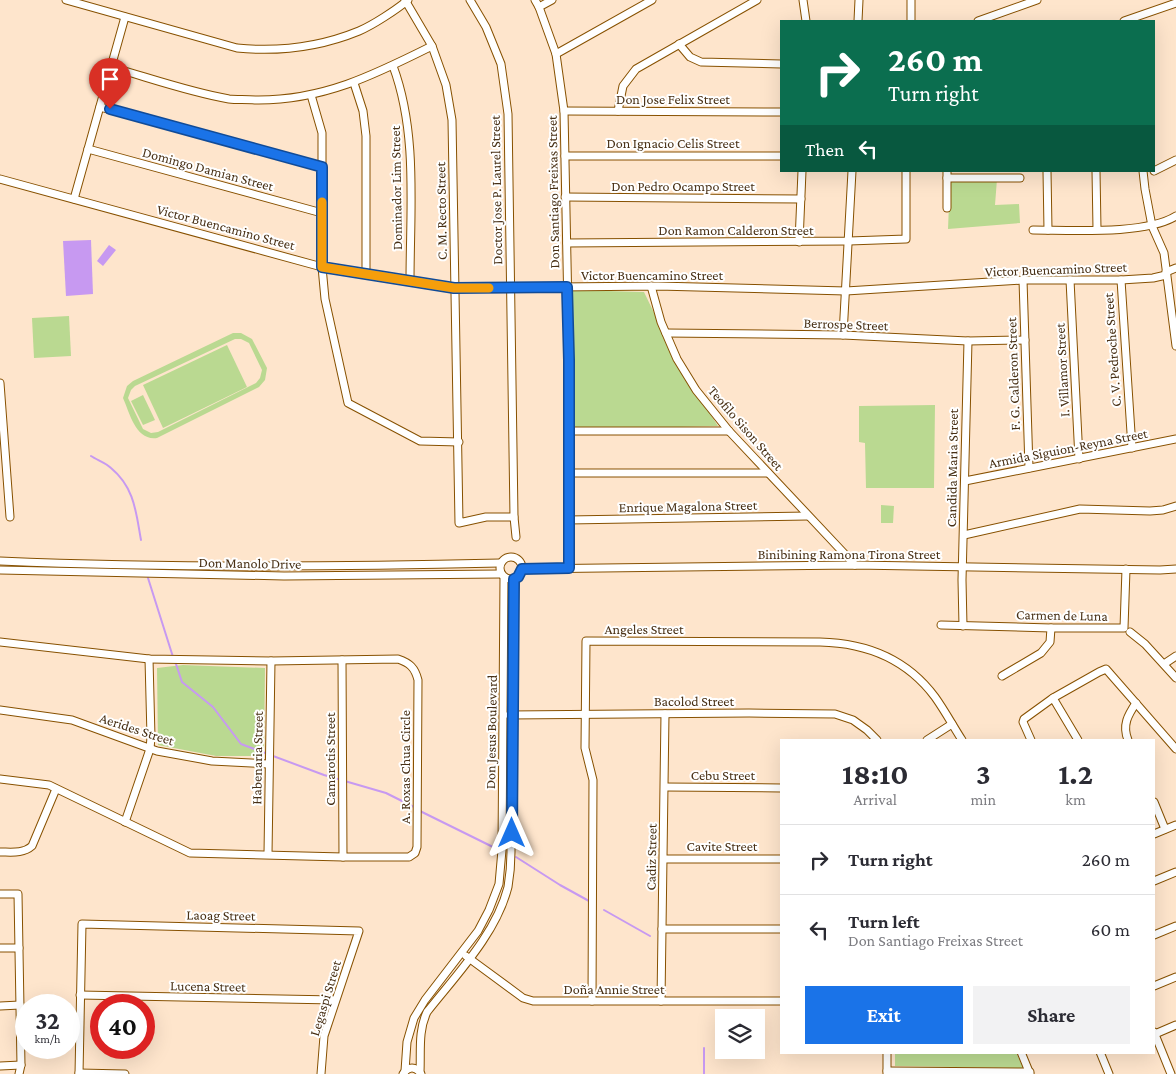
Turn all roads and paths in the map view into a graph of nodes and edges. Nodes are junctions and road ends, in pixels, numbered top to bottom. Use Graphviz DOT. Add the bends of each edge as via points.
graph roads {
  1 [pos="66,0"];
  2 [pos="470,0"];
  3 [pos="535,0"];
  4 [pos="552,0"];
  5 [pos="652,0"];
  6 [pos="757,0"];
  7 [pos="803,0"];
  8 [pos="859,0"];
  9 [pos="912,0"];
  10 [pos="1037,0"];
  11 [pos="407,1"];
  12 [pos="1176,4"];
  13 [pos="540,7"];
  14 [pos="125,17"];
  15 [pos="996,18"];
  16 [pos="1136,19"];
  17 [pos="806,20"];
  18 [pos="858,20"];
  19 [pos="911,20"];
  20 [pos="679,44"];
  21 [pos="432,46"];
  22 [pos="556,54"];
  23 [pos="780,64"];
  24 [pos="393,66"];
  25 [pos="111,67"];
  26 [pos="354,83"];
  27 [pos="311,95"];
  28 [pos="100,107"];
  29 [pos="564,111"];
  30 [pos="618,111"];
  31 [pos="780,112"];
  32 [pos="88,149"];
  33 [pos="565,156"];
  34 [pos="780,156"];
  35 [pos="1176,160"];
  36 [pos="322,167"];
  37 [pos="1155,170"];
  38 [pos="802,172"];
  39 [pos="852,172"];
  40 [pos="906,172"];
  41 [pos="1047,172"];
  42 [pos="1096,172"];
  43 [pos="1144,174"];
  44 [pos="947,175"];
  45 [pos="1000,175"];
  46 [pos="1020,178"];
  47 [pos="0,179"];
  48 [pos="565,197"];
  49 [pos="74,199"];
  50 [pos="801,199"];
  51 [pos="947,208"];
  52 [pos="322,212"];
  53 [pos="1176,216"];
  54 [pos="1152,226"];
  55 [pos="1097,229"];
  56 [pos="1034,230"];
  57 [pos="1048,230"];
  58 [pos="799,242"];
  59 [pos="849,242"];
  60 [pos="567,243"];
  61 [pos="322,267"];
  62 [pos="1176,268"];
  63 [pos="366,273"];
  64 [pos="1166,273"];
  65 [pos="1023,280"];
  66 [pos="1070,280"];
  67 [pos="1120,280"];
  68 [pos="410,281"];
  69 [pos="651,286"];
  70 [pos="567,287"];
  71 [pos="454,288"];
  72 [pos="509,288"];
  73 [pos="846,291"];
  74 [pos="666,333"];
  75 [pos="843,335"];
  76 [pos="1025,340"];
  77 [pos="968,341"];
  78 [pos="1176,346"];
  79 [pos="0,382"];
  80 [pos="2,426"];
  81 [pos="569,431"];
  82 [pos="729,431"];
  83 [pos="1176,439"];
  84 [pos="459,442"];
  85 [pos="1132,448"];
  86 [pos="1078,459"];
  87 [pos="1029,468"];
  88 [pos="568,473"];
  89 [pos="768,473"];
  90 [pos="965,481"];
  91 [pos="4,488"];
  92 [pos="1176,506"];
  93 [pos="808,516"];
  94 [pos="10,517"];
  95 [pos="514,517"];
  96 [pos="568,520"];
  97 [pos="964,535"];
  98 [pos="516,537"];
  99 [pos="0,561"];
  100 [pos="29,562"];
  101 [pos="500,563"];
  102 [pos="324,565"];
  103 [pos="855,565"];
  104 [pos="221,566"];
  105 [pos="963,566"];
  106 [pos="569,568"];
  107 [pos="522,569"];
  108 [pos="1126,569"];
  109 [pos="1176,569"];
  110 [pos="0,570"];
  111 [pos="26,571"];
  112 [pos="222,575"];
  113 [pos="324,576"];
  114 [pos="502,576"];
  115 [pos="514,579"];
  116 [pos="941,625"];
  117 [pos="963,626"];
  118 [pos="1050,628"];
  119 [pos="1130,632"];
  120 [pos="0,642"];
  121 [pos="1176,656"];
  122 [pos="149,659"];
  123 [pos="342,660"];
  124 [pos="270,661"];
  125 [pos="1164,664"];
  126 [pos="1002,676"];
  127 [pos="1176,678"];
  128 [pos="1054,698"];
  129 [pos="1136,703"];
  130 [pos="0,710"];
  131 [pos="585,714"];
  132 [pos="665,714"];
  133 [pos="504,715"];
  134 [pos="512,715"];
  135 [pos="952,724"];
  136 [pos="876,739"];
  137 [pos="930,739"];
  138 [pos="961,739"];
  139 [pos="1031,739"];
  140 [pos="1077,739"];
  141 [pos="1128,739"];
  142 [pos="150,749"];
  143 [pos="1176,749"];
  144 [pos="269,758"];
  145 [pos="0,779"];
  146 [pos="665,787"];
  147 [pos="780,788"];
  148 [pos="56,789"];
  149 [pos="1155,804"];
  150 [pos="125,822"];
  151 [pos="1176,825"];
  152 [pos="1165,829"];
  153 [pos="1155,834"];
  154 [pos="0,852"];
  155 [pos="268,854"];
  156 [pos="343,857"];
  157 [pos="664,859"];
  158 [pos="780,859"];
  159 [pos="1176,872"];
  160 [pos="1155,882"];
  161 [pos="0,894"];
  162 [pos="1176,926"];
  163 [pos="662,929"];
  164 [pos="780,929"];
  165 [pos="359,931"];
  166 [pos="1155,935"];
  167 [pos="0,948"];
  168 [pos="19,948"];
  169 [pos="462,952"];
  170 [pos="469,958"];
  171 [pos="1176,977"];
  172 [pos="1155,986"];
  173 [pos="20,994"];
  174 [pos="80,995"];
  175 [pos="335,1000"];
  176 [pos="592,1001"];
  177 [pos="661,1001"];
  178 [pos="780,1001"];
  179 [pos="15,1005"];
  180 [pos="0,1006"];
  181 [pos="1176,1025"];
  182 [pos="410,1029"];
  183 [pos="420,1031"];
  184 [pos="1155,1033"];
  185 [pos="1155,1035"];
  186 [pos="888,1054"];
  187 [pos="1022,1054"];
  188 [pos="1101,1054"];
  189 [pos="21,1059"];
  190 [pos="79,1059"];
  191 [pos="21,1065"];
  192 [pos="0,1066"];
  193 [pos="404,1072"];
  194 [pos="887,1072"];
  195 [pos="79,1073"];
  196 [pos="420,1073"];
  197 [pos="1030,1073"];
  198 [pos="19,1074"];
  199 [pos="125,1074"];
  200 [pos="321,1074"];
  201 [pos="1109,1074"];
  202 [pos="1174,1074"];
  1 -- 14 [label="street"];
  2 -- 72 [label="street, Doctor Jose P. Laurel Street" via="486,26 501,64 507,106"];
  3 -- 13 [label="street, Don Santiago Freixas Street"];
  4 -- 13 [label="street"];
  5 -- 22 [label="street"];
  6 -- 20 [label="street"];
  7 -- 17 [label="street"];
  8 -- 18 [label="street"];
  9 -- 19 [label="street"];
  10 -- 15 [label="street"];
  11 -- 14 [label="street" via="360,31 298,48 263,51 237,48"];
  11 -- 21 [label="street, C. M. Recto Street"];
  12 -- 16 [label="street"];
  13 -- 22 [label="street, Don Santiago Freixas Street"];
  14 -- 25 [label="street"];
  20 -- 23 [label="street" via="690,57 701,62"];
  20 -- 30 [label="street" via="636,69 623,86"];
  21 -- 24 [label="street"];
  21 -- 71 [label="street, C. M. Recto Street" via="446,85 452,120"];
  22 -- 29 [label="street, Don Santiago Freixas Street"];
  24 -- 26 [label="street"];
  24 -- 68 [label="street, Dominador Lim Street" via="404,102 410,146"];
  25 -- 27 [label="street" via="230,99 269,100"];
  25 -- 28 [label="street"];
  26 -- 27 [label="street"];
  26 -- 63 [label="street" via="363,111 366,136"];
  27 -- 36 [label="street" via="322,133"];
  28 -- 32 [label="street"];
  28 -- 36 [label="street"];
  29 -- 30 [label="street, Don Jose Felix Street"];
  29 -- 33 [label="street, Don Santiago Freixas Street"];
  30 -- 31 [label="street, Don Jose Felix Street"];
  32 -- 49 [label="street"];
  32 -- 52 [label="street, Domingo Damian Street"];
  33 -- 34 [label="street, Don Ignacio Celis Street"];
  33 -- 48 [label="street, Don Santiago Freixas Street"];
  35 -- 37 [label="street"];
  36 -- 52 [label="street"];
  38 -- 50 [label="street"];
  39 -- 59 [label="street"];
  40 -- 59 [label="street, Don Ramon Calderon Street" via="906,239"];
  41 -- 57 [label="street"];
  42 -- 55 [label="street"];
  43 -- 54 [label="street"];
  44 -- 45 [label="street"];
  44 -- 51 [label="street"];
  45 -- 46 [label="street"];
  47 -- 49 [label="street, Victor Buencamino Street"];
  48 -- 50 [label="street, Don Pedro Ocampo Street"];
  48 -- 60 [label="street, Don Santiago Freixas Street"];
  49 -- 61 [label="street, Victor Buencamino Street"];
  50 -- 58 [label="street"];
  52 -- 61 [label="street"];
  53 -- 54 [label="street"];
  54 -- 55 [label="street"];
  54 -- 64 [label="street" via="1164,253"];
  55 -- 57 [label="street"];
  56 -- 57 [label="street"];
  58 -- 59 [label="street, Don Ramon Calderon Street"];
  58 -- 60 [label="street, Don Ramon Calderon Street"];
  59 -- 73 [label="street"];
  60 -- 70 [label="street, Don Santiago Freixas Street"];
  61 -- 63 [label="street, Victor Buencamino Street"];
  61 -- 84 [label="street" via="325,299 348,404 420,441"];
  62 -- 64 [label="street, Victor Buencamino Street"];
  63 -- 68 [label="street, Victor Buencamino Street"];
  64 -- 67 [label="street, Victor Buencamino Street" via="1153,278"];
  64 -- 78 [label="street"];
  65 -- 66 [label="street, Victor Buencamino Street"];
  65 -- 73 [label="street, Victor Buencamino Street"];
  65 -- 76 [label="street, F. G. Calderon Street"];
  66 -- 67 [label="street, Victor Buencamino Street"];
  66 -- 86 [label="street, I. Villamor Street"];
  67 -- 85 [label="street, C. V. Pedroche Street"];
  68 -- 71 [label="street, Victor Buencamino Street"];
  69 -- 70 [label="street, Victor Buencamino Street"];
  69 -- 73 [label="street, Victor Buencamino Street"];
  69 -- 74 [label="street, Teofilo Sison Street"];
  70 -- 72 [label="street, Victor Buencamino Street"];
  70 -- 81 [label="street, Don Santiago Freixas Street"];
  71 -- 72 [label="street, Victor Buencamino Street"];
  71 -- 84 [label="street, C. M. Recto Street"];
  72 -- 95 [label="street, Doctor Jose P. Laurel Street"];
  73 -- 75 [label="street"];
  74 -- 75 [label="street, Berrospe Street"];
  74 -- 82 [label="street, Teofilo Sison Street" via="689,380"];
  75 -- 77 [label="street, Berrospe Street"];
  76 -- 77 [label="street, Berrospe Street"];
  76 -- 87 [label="street, F. G. Calderon Street"];
  77 -- 90 [label="street, Candida Maria Street"];
  79 -- 80 [label="street"];
  80 -- 91 [label="street"];
  81 -- 82 [label="street"];
  81 -- 88 [label="street, Don Santiago Freixas Street"];
  82 -- 89 [label="street, Teofilo Sison Street"];
  83 -- 85 [label="street, Armida Siguion-Reyna Street"];
  84 -- 95 [label="street, C. M. Recto Street" via="459,522"];
  85 -- 86 [label="street, Armida Siguion-Reyna Street"];
  86 -- 87 [label="street, Armida Siguion-Reyna Street"];
  87 -- 90 [label="street, Armida Siguion-Reyna Street"];
  88 -- 89 [label="street"];
  88 -- 96 [label="street, Don Santiago Freixas Street"];
  89 -- 93 [label="street, Teofilo Sison Street"];
  90 -- 97 [label="street, Candida Maria Street"];
  91 -- 94 [label="street"];
  92 -- 97 [label="street" via="1150,511 1080,508"];
  93 -- 96 [label="street, Enrique Magalona Street"];
  93 -- 103 [label="street, Teofilo Sison Street"];
  95 -- 98 [label="street, Doctor Jose P. Laurel Street"];
  96 -- 106 [label="street, Don Santiago Freixas Street"];
  97 -- 105 [label="street, Candida Maria Street"];
  99 -- 100 [label="street, Don Manolo Drive"];
  100 -- 104 [label="street, Don Manolo Drive"];
  100 -- 111 [label="street"];
  101 -- 102 [label="street, Don Manolo Drive"];
  101 -- 107 [label="street" via="510,557 516,558"];
  101 -- 114 [label="street"];
  102 -- 104 [label="street, Don Manolo Drive"];
  102 -- 113 [label="street"];
  103 -- 105 [label="street, Binibining Ramona Tirona Street"];
  103 -- 106 [label="street, Binibining Ramona Tirona Street"];
  104 -- 112 [label="street"];
  105 -- 108 [label="street, Binibining Ramona Tirona Street"];
  105 -- 117 [label="street, Candida Maria Street"];
  106 -- 107 [label="street, Binibining Ramona Tirona Street"];
  107 -- 115 [label="street"];
  108 -- 109 [label="street, Binibining Ramona Tirona Street"];
  108 -- 118 [label="street, Carmen de Luna" via="1124,628"];
  110 -- 111 [label="street, Don Manolo Drive"];
  111 -- 112 [label="street, Don Manolo Drive"];
  112 -- 113 [label="street, Don Manolo Drive"];
  113 -- 114 [label="street, Don Manolo Drive"];
  114 -- 115 [label="street"];
  114 -- 133 [label="street, Don Jesus Boulevard"];
  115 -- 134 [label="street, Don Jesus Boulevard"];
  116 -- 117 [label="street, Carmen de Luna"];
  117 -- 118 [label="street, Carmen de Luna"];
  118 -- 126 [label="street" via="1050,642 1041,653"];
  119 -- 125 [label="street"];
  120 -- 122 [label="street, A. Roxas Chua Circle"];
  121 -- 125 [label="street"];
  122 -- 124 [label="street, A. Roxas Chua Circle"];
  122 -- 142 [label="street"];
  123 -- 124 [label="street, A. Roxas Chua Circle"];
  123 -- 156 [label="street, Camarotis Street"];
  123 -- 156 [label="street, A. Roxas Chua Circle" via="398,659 407,662 418,680 415,853 409,857"];
  124 -- 144 [label="street, Habenaria Street"];
  125 -- 127 [label="street"];
  128 -- 129 [label="street" via="1106,669"];
  128 -- 139 [label="street" via="1023,722"];
  128 -- 140 [label="street"];
  129 -- 141 [label="street" via="1127,717"];
  129 -- 143 [label="street"];
  130 -- 142 [label="street, Aerides Street" via="72,720"];
  131 -- 132 [label="street, Bacolod Street"];
  131 -- 134 [label="street, Bacolod Street"];
  131 -- 135 [label="street, Angeles Street" via="586,641 820,642 874,650 908,670 934,696"];
  131 -- 176 [label="street, Angeles Street" via="586,755 593,780"];
  132 -- 136 [label="street, Bacolod Street" via="835,714 853,720"];
  132 -- 146 [label="street, Cadiz Street"];
  133 -- 134 [label="street, Bacolod Street"];
  133 -- 169 [label="street, Don Jesus Boulevard" via="499,884 486,917"];
  134 -- 170 [label="street, Don Jesus Boulevard" via="508,886 486,936"];
  135 -- 137 [label="street"];
  135 -- 138 [label="street, Angeles Street"];
  142 -- 144 [label="street, Aerides Street" via="212,761"];
  142 -- 150 [label="street"];
  144 -- 155 [label="street, Habenaria Street"];
  145 -- 148 [label="street, A. Roxas Chua Circle"];
  146 -- 147 [label="street, Cebu Street"];
  146 -- 157 [label="street, Cadiz Street"];
  148 -- 150 [label="street, A. Roxas Chua Circle"];
  148 -- 154 [label="street" via="32,846 22,852"];
  149 -- 152 [label="street"];
  150 -- 155 [label="street, A. Roxas Chua Circle" via="190,853"];
  151 -- 152 [label="street"];
  152 -- 153 [label="street"];
  155 -- 156 [label="street, A. Roxas Chua Circle"];
  157 -- 158 [label="street, Cavite Street"];
  157 -- 163 [label="street, Cadiz Street"];
  159 -- 160 [label="street"];
  161 -- 168 [label="street" via="18,894"];
  162 -- 166 [label="street"];
  163 -- 164 [label="street"];
  163 -- 177 [label="street, Cadiz Street"];
  165 -- 174 [label="street, Laoag Street" via="82,924"];
  165 -- 175 [label="street, Legaspi Street"];
  167 -- 168 [label="street"];
  168 -- 173 [label="street"];
  169 -- 170 [label="street, Doña Annie Street"];
  169 -- 182 [label="street, Don Jesus Boulevard" via="418,1010"];
  170 -- 176 [label="street, Doña Annie Street" via="528,1000"];
  170 -- 183 [label="street, Don Jesus Boulevard" via="427,1012"];
  171 -- 172 [label="street"];
  174 -- 175 [label="street, Lucena Street"];
  175 -- 200 [label="street, Legaspi Street" via="324,1036"];
  176 -- 177 [label="street, Doña Annie Street"];
  177 -- 178 [label="street, Doña Annie Street"];
  179 -- 180 [label="street"];
  181 -- 184 [label="street"];
  182 -- 183 [label="street"];
  182 -- 193 [label="street, Don Jesus Boulevard"];
  183 -- 196 [label="street, Don Jesus Boulevard"];
  185 -- 202 [label="street"];
  186 -- 194 [label="street"];
  187 -- 197 [label="street"];
  188 -- 201 [label="street"];
  189 -- 191 [label="street"];
  190 -- 195 [label="street"];
  191 -- 192 [label="street"];
  191 -- 198 [label="street"];
  193 -- 196 [label="street" via="413,1068"];
  194 -- 197 [label="street"];
  195 -- 199 [label="street"];
}
